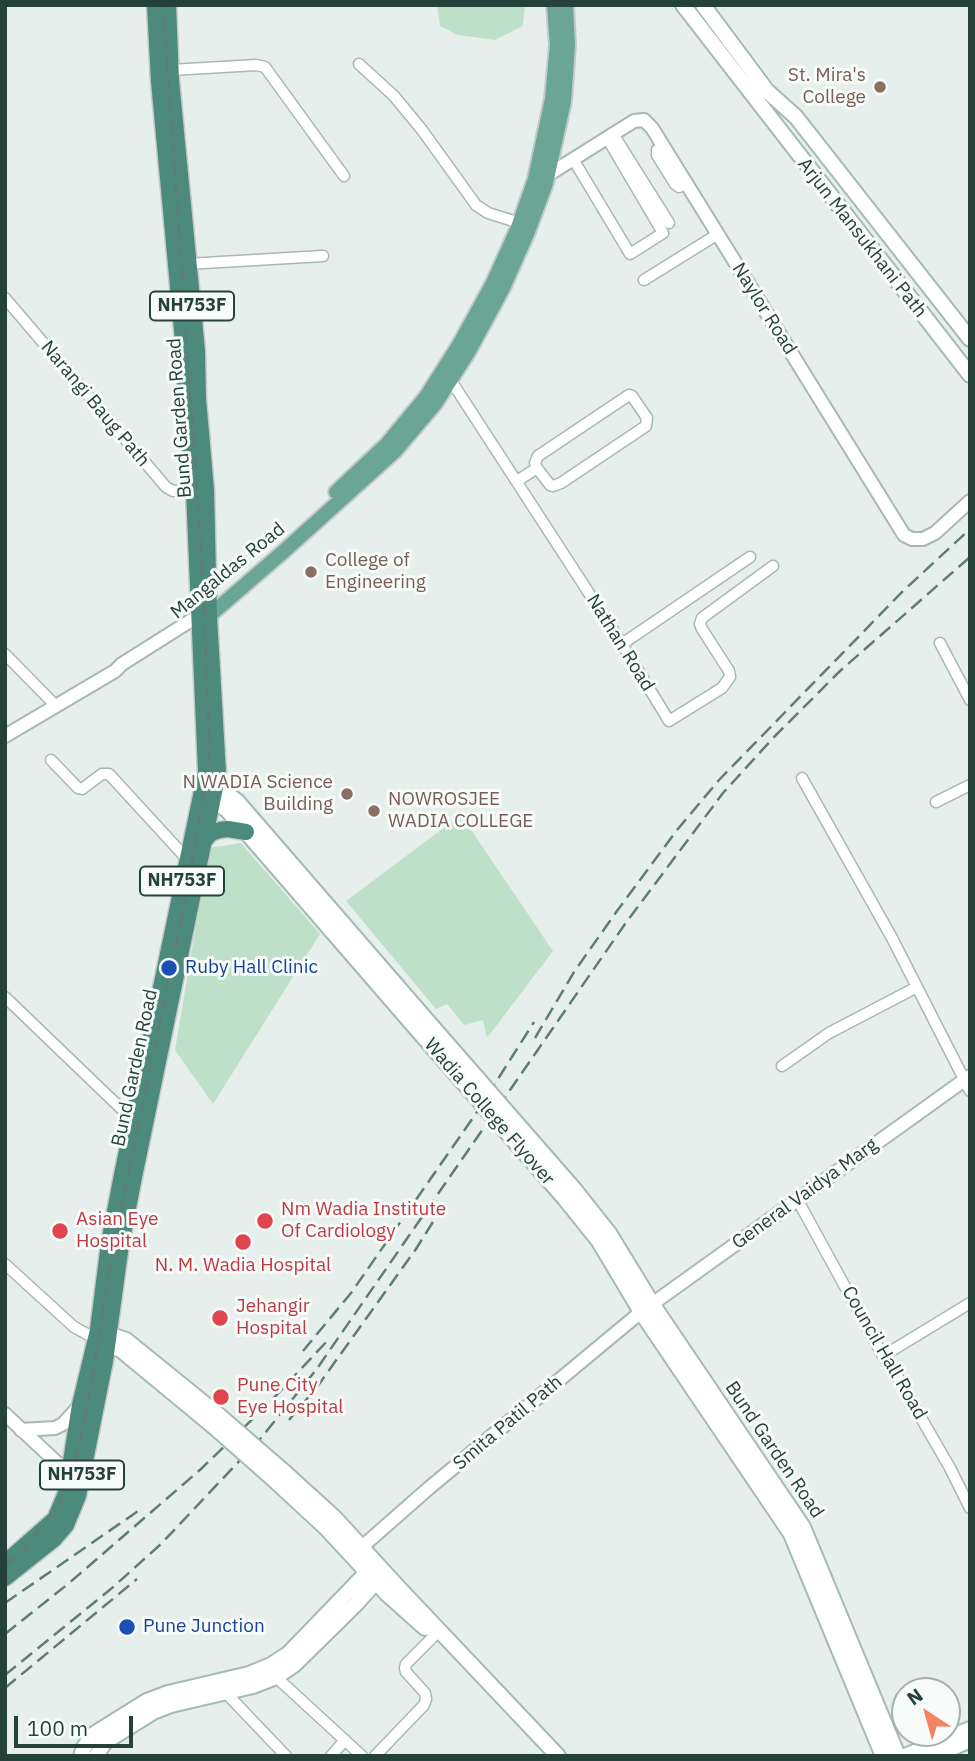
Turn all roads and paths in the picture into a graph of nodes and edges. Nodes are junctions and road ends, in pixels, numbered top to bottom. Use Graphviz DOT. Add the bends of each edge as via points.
graph roads {
  1 [pos="155,5"];
  2 [pos="168,5"];
  3 [pos="554,5"];
  4 [pos="566,5"];
  5 [pos="683,5"];
  6 [pos="703,5"];
  7 [pos="359,64"];
  8 [pos="171,70"];
  9 [pos="762,95"];
  10 [pos="610,136"];
  11 [pos="573,159"];
  12 [pos="542,174"];
  13 [pos="344,176"];
  14 [pos="520,223"];
  15 [pos="669,223"];
  16 [pos="718,234"];
  17 [pos="323,256"];
  18 [pos="187,264"];
  19 [pos="644,280"];
  20 [pos="5,298"];
  21 [pos="970,342"];
  22 [pos="955,356"];
  23 [pos="447,375"];
  24 [pos="970,375"];
  25 [pos="537,468"];
  26 [pos="517,481"];
  27 [pos="194,491"];
  28 [pos="970,501"];
  29 [pos="750,557"];
  30 [pos="773,566"];
  31 [pos="203,616"];
  32 [pos="940,643"];
  33 [pos="622,644"];
  34 [pos="5,654"];
  35 [pos="970,700"];
  36 [pos="57,706"];
  37 [pos="5,736"];
  38 [pos="51,760"];
  39 [pos="802,778"];
  40 [pos="970,785"];
  41 [pos="207,794"];
  42 [pos="936,802"];
  43 [pos="246,832"];
  44 [pos="203,842"];
  45 [pos="193,860"];
  46 [pos="917,987"];
  47 [pos="5,997"];
  48 [pos="418,1021"];
  49 [pos="782,1066"];
  50 [pos="968,1083"];
  51 [pos="133,1120"];
  52 [pos="570,1194"];
  53 [pos="797,1199"];
  54 [pos="5,1264"];
  55 [pos="970,1303"];
  56 [pos="647,1309"];
  57 [pos="103,1336"];
  58 [pos="883,1356"];
  59 [pos="80,1405"];
  60 [pos="5,1414"];
  61 [pos="21,1430"];
  62 [pos="69,1474"];
  63 [pos="970,1508"];
  64 [pos="357,1552"];
  65 [pos="5,1563"];
  66 [pos="376,1572"];
  67 [pos="5,1578"];
  68 [pos="434,1636"];
  69 [pos="276,1676"];
  70 [pos="226,1693"];
  71 [pos="970,1729"];
  72 [pos="345,1740"];
  73 [pos="970,1740"];
  74 [pos="81,1756"];
  75 [pos="96,1756"];
  76 [pos="286,1756"];
  77 [pos="331,1756"];
  78 [pos="362,1756"];
  79 [pos="375,1756"];
  80 [pos="547,1756"];
  81 [pos="558,1756"];
  82 [pos="883,1756"];
  83 [pos="898,1756"];
  84 [pos="905,1756"];
  85 [pos="934,1756"];
  1 -- 27 [label="highway, Bund Garden Road / NH753F"];
  2 -- 8 [label="highway, Bund Garden Road / NH753F"];
  3 -- 12 [label="main road, Mangaldas Road" via="557,45"];
  4 -- 12 [label="main road, Mangaldas Road" via="564,101"];
  5 -- 9 [label="main road"];
  6 -- 9 [label="main road"];
  7 -- 14 [label="street" via="394,96 476,205"];
  8 -- 13 [label="street" via="265,67"];
  8 -- 18 [label="highway, Bund Garden Road / NH753F"];
  9 -- 21 [label="main road, Arjun Mansukhani Path" via="796,117"];
  9 -- 22 [label="main road, Arjun Mansukhani Path" via="787,141"];
  10 -- 11 [label="street, Naylor Road"];
  10 -- 11 [label="street" via="663,233 630,254"];
  10 -- 15 [label="street"];
  10 -- 16 [label="street, Naylor Road" via="644,120"];
  11 -- 12 [label="street, Naylor Road"];
  12 -- 14 [label="main road, Mangaldas Road"];
  12 -- 23 [label="main road, Mangaldas Road" via="527,234 503,288 469,351"];
  14 -- 23 [label="main road, Mangaldas Road"];
  16 -- 19 [label="street"];
  16 -- 28 [label="street, Naylor Road" via="904,535 923,539 935,533"];
  17 -- 18 [label="street"];
  18 -- 31 [label="highway, Bund Garden Road / NH753F" via="206,490"];
  20 -- 27 [label="street, Narangi Baug Path" via="166,487"];
  21 -- 22 [label="main road"];
  22 -- 24 [label="main road, Arjun Mansukhani Path"];
  23 -- 26 [label="street, Nathan Road"];
  23 -- 31 [label="main road, Mangaldas Road" via="388,442"];
  25 -- 25 [label="street" via="541,453 626,396 632,396 647,418 646,426 553,486"];
  25 -- 26 [label="street"];
  26 -- 33 [label="street, Nathan Road"];
  27 -- 31 [label="highway, Bund Garden Road / NH753F"];
  29 -- 33 [label="street"];
  30 -- 33 [label="street, Nathan Road" via="702,618 702,629 730,677 722,688 669,721"];
  31 -- 36 [label="street, Mangaldas Road" via="125,670 115,671"];
  31 -- 41 [label="highway, Bund Garden Road / NH753F"];
  32 -- 35 [label="street"];
  34 -- 36 [label="street"];
  36 -- 37 [label="street, Mangaldas Road"];
  38 -- 45 [label="street" via="82,789 109,774"];
  39 -- 46 [label="street"];
  40 -- 42 [label="street"];
  41 -- 43 [label="main road"];
  41 -- 44 [label="highway, Bund Garden Road / NH753F"];
  41 -- 45 [label="highway, Bund Garden Road / NH753F"];
  41 -- 48 [label="main road" via="237,801"];
  43 -- 44 [label="highway" via="228,828"];
  43 -- 48 [label="main road"];
  44 -- 45 [label="highway, Bund Garden Road / NH753F"];
  45 -- 51 [label="highway, Bund Garden Road / NH753F"];
  45 -- 57 [label="highway, Bund Garden Road / NH753F"];
  46 -- 49 [label="street" via="829,1033"];
  46 -- 50 [label="street"];
  47 -- 51 [label="street"];
  48 -- 52 [label="main road, Wadia College Flyover, bridge"];
  50 -- 53 [label="street, General Vaidya Marg"];
  51 -- 57 [label="highway, Bund Garden Road / NH753F" via="109,1242"];
  52 -- 56 [label="main road, Bund Garden Road" via="609,1233"];
  53 -- 56 [label="street, General Vaidya Marg"];
  53 -- 58 [label="street, Council Hall Road"];
  54 -- 57 [label="street" via="75,1327"];
  55 -- 58 [label="street"];
  56 -- 64 [label="street, Smita Patil Path"];
  56 -- 82 [label="main road, Bund Garden Road" via="791,1534"];
  56 -- 83 [label="main road, Bund Garden Road" via="803,1527"];
  57 -- 59 [label="highway, NH753F"];
  57 -- 64 [label="main road, bridge" via="217,1422 277,1474 326,1528"];
  57 -- 67 [label="highway, NH753F" via="73,1513 54,1539"];
  58 -- 63 [label="street, Council Hall Road"];
  59 -- 61 [label="street" via="55,1429"];
  59 -- 62 [label="highway, NH753F"];
  60 -- 61 [label="street"];
  61 -- 62 [label="street"];
  62 -- 65 [label="highway, NH753F" via="55,1519"];
  64 -- 66 [label="main road"];
  66 -- 68 [label="main road" via="407,1612"];
  66 -- 69 [label="main road" via="295,1665"];
  66 -- 74 [label="main road" via="271,1665 147,1701 94,1734"];
  66 -- 81 [label="main road"];
  68 -- 79 [label="street" via="405,1668 425,1693 424,1705"];
  68 -- 80 [label="main road"];
  69 -- 70 [label="main road"];
  69 -- 72 [label="street"];
  70 -- 75 [label="main road" via="153,1713 105,1742"];
  70 -- 76 [label="street"];
  71 -- 84 [label="main road"];
  72 -- 77 [label="street"];
  72 -- 78 [label="street"];
  73 -- 85 [label="main road"];
}
